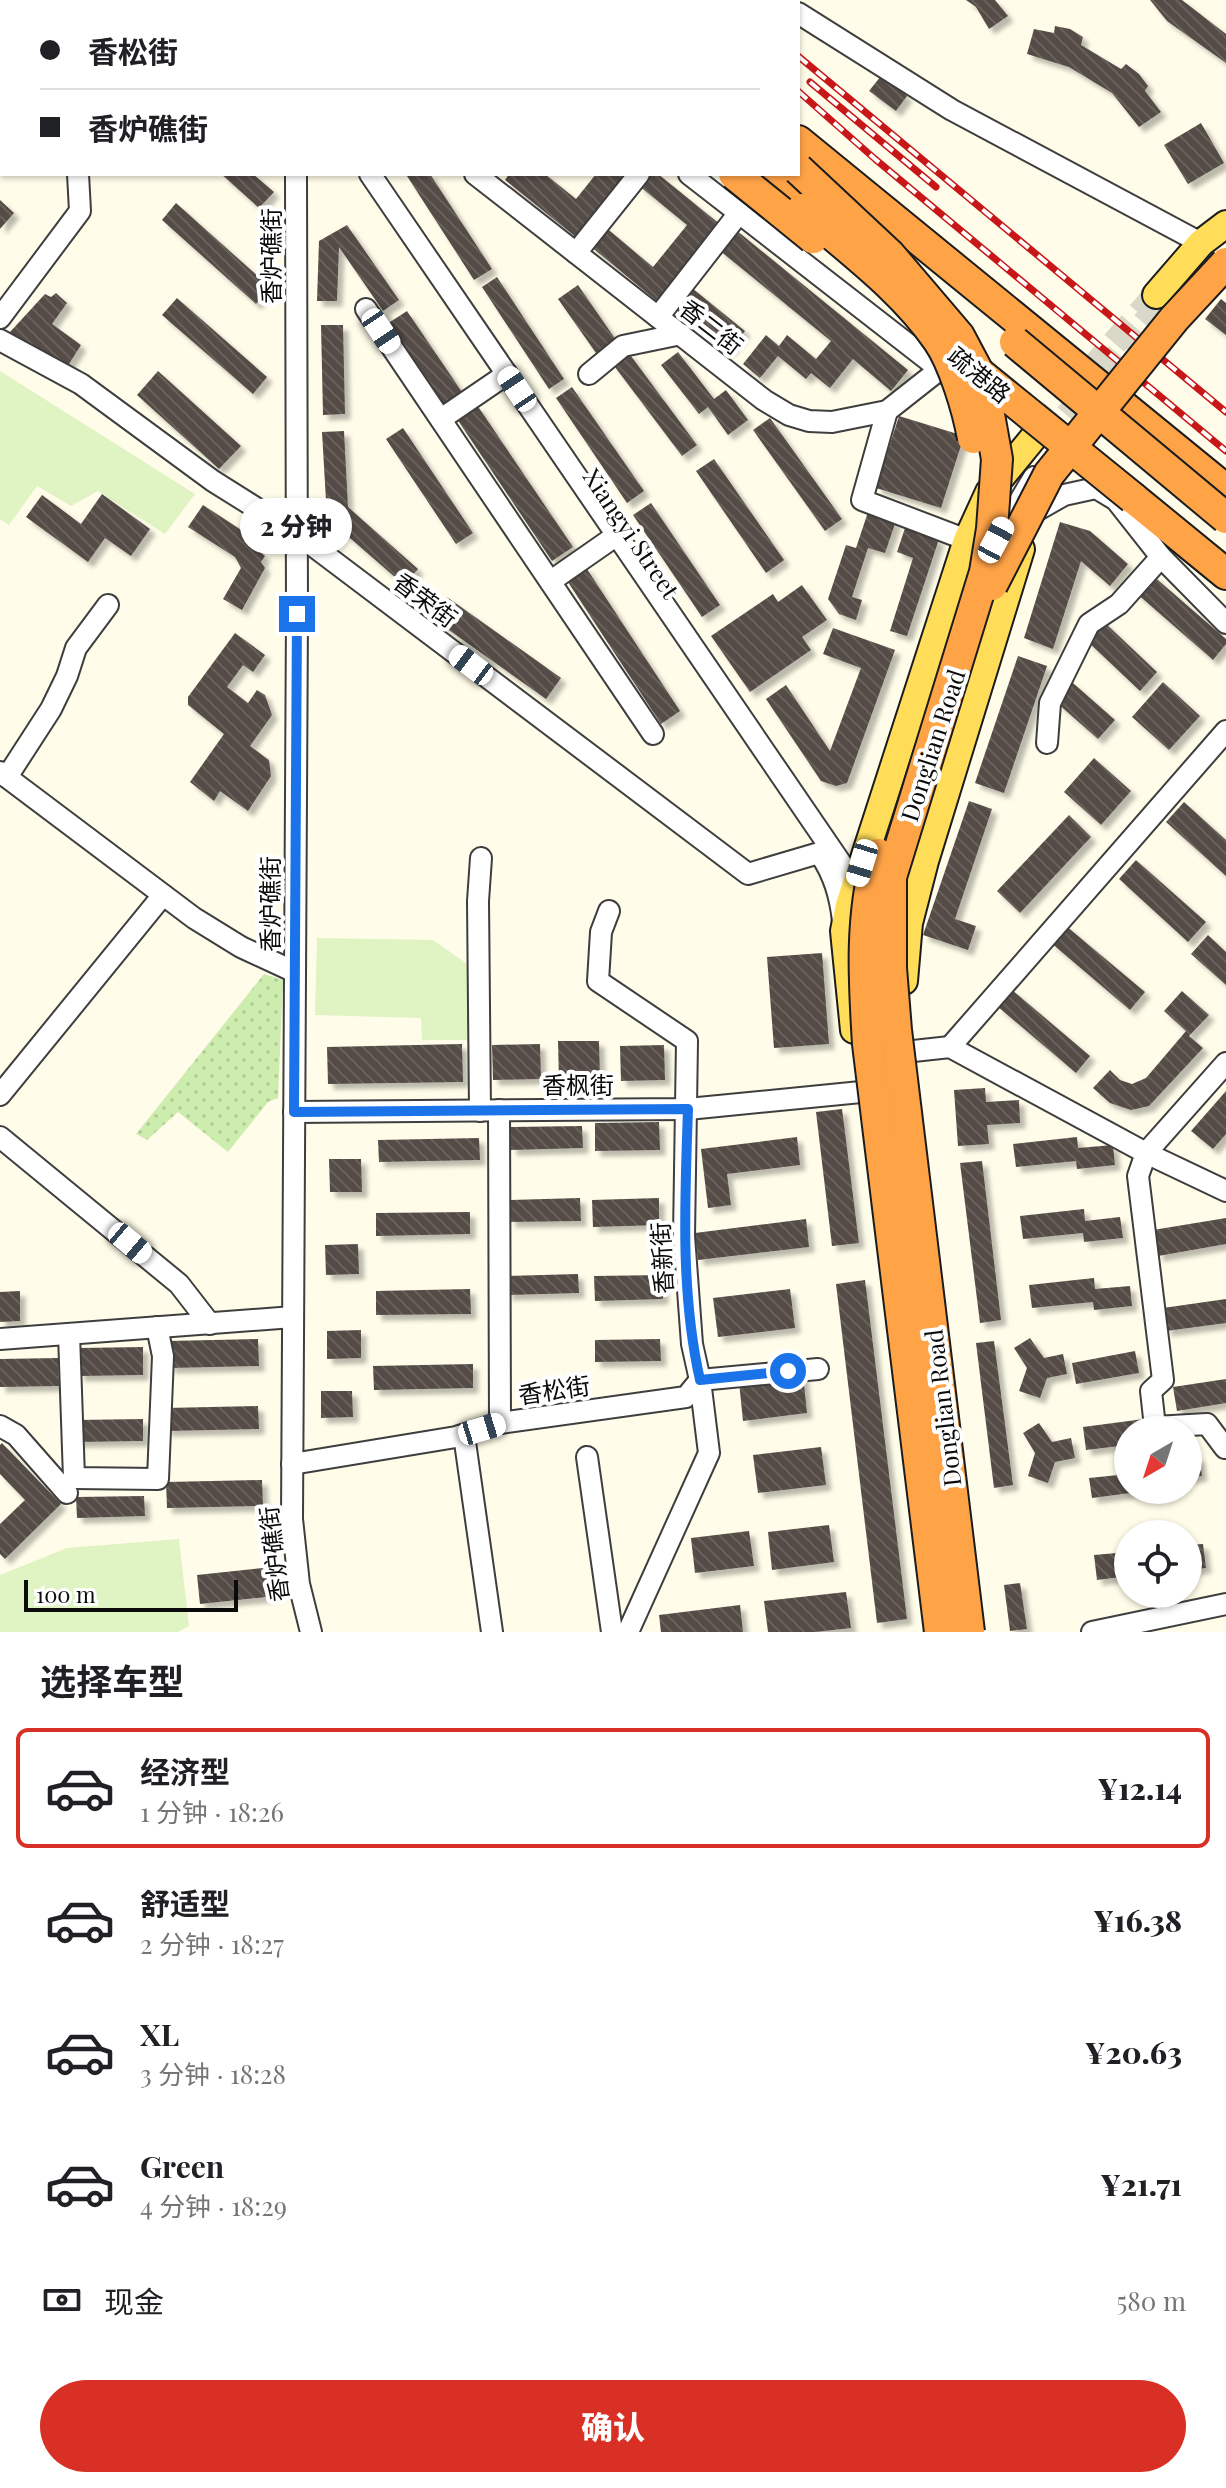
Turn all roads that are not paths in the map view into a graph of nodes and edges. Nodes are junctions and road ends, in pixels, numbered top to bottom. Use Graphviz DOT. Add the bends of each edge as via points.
graph roads {
  1 [pos="800,14"];
  2 [pos="800,143"];
  3 [pos="800,169"];
  4 [pos="800,169"];
  5 [pos="78,176"];
  6 [pos="296,176"];
  7 [pos="355,176"];
  8 [pos="371,176"];
  9 [pos="637,176"];
  10 [pos="692,176"];
  11 [pos="736,176"];
  12 [pos="767,176"];
  13 [pos="488,178"];
  14 [pos="739,213"];
  15 [pos="1226,226"];
  16 [pos="1213,246"];
  17 [pos="576,253"];
  18 [pos="1226,263"];
  19 [pos="1226,280"];
  20 [pos="1169,307"];
  21 [pos="366,309"];
  22 [pos="658,317"];
  23 [pos="0,318"];
  24 [pos="681,334"];
  25 [pos="0,340"];
  26 [pos="939,370"];
  27 [pos="589,374"];
  28 [pos="502,378"];
  29 [pos="887,411"];
  30 [pos="441,419"];
  31 [pos="1053,445"];
  32 [pos="1226,490"];
  33 [pos="1034,512"];
  34 [pos="1226,518"];
  35 [pos="296,533"];
  36 [pos="612,539"];
  37 [pos="967,540"];
  38 [pos="1161,557"];
  39 [pos="1226,574"];
  40 [pos="551,581"];
  41 [pos="108,605"];
  42 [pos="1226,623"];
  43 [pos="968,634"];
  44 [pos="1226,731"];
  45 [pos="653,734"];
  46 [pos="1047,743"];
  47 [pos="3,775"];
  48 [pos="819,853"];
  49 [pos="481,858"];
  50 [pos="856,885"];
  51 [pos="163,895"];
  52 [pos="609,911"];
  53 [pos="880,920"];
  54 [pos="844,931"];
  55 [pos="904,968"];
  56 [pos="295,972"];
  57 [pos="950,1047"];
  58 [pos="884,1054"];
  59 [pos="1226,1063"];
  60 [pos="861,1092"];
  61 [pos="0,1095"];
  62 [pos="688,1109"];
  63 [pos="490,1110"];
  64 [pos="294,1112"];
  65 [pos="0,1137"];
  66 [pos="1146,1153"];
  67 [pos="1226,1191"];
  68 [pos="293,1317"];
  69 [pos="210,1324"];
  70 [pos="157,1327"];
  71 [pos="69,1334"];
  72 [pos="0,1339"];
  73 [pos="818,1369"];
  74 [pos="700,1380"];
  75 [pos="500,1423"];
  76 [pos="0,1426"];
  77 [pos="464,1435"];
  78 [pos="1225,1448"];
  79 [pos="587,1457"];
  80 [pos="292,1464"];
  81 [pos="67,1493"];
  82 [pos="1226,1604"];
  83 [pos="311,1632"];
  84 [pos="492,1632"];
  85 [pos="612,1632"];
  86 [pos="628,1632"];
  87 [pos="925,1632"];
  88 [pos="940,1632"];
  89 [pos="954,1632"];
  90 [pos="969,1632"];
  91 [pos="981,1632"];
  92 [pos="1092,1632"];
  1 -- 16 [label="street" via="952,110"];
  2 -- 32 [label="highway"];
  3 -- 34 [label="highway, bridge"];
  4 -- 43 [label="highway, Donglian Road, bridge" via="890,255 959,336 977,370 997,459 987,558"];
  5 -- 23 [label="street" via="80,211"];
  6 -- 35 [label="street, 香炉礁街"];
  7 -- 28 [label="street, Xiangyi Street"];
  8 -- 28 [label="street, Xiangyi Street"];
  9 -- 17 [label="street"];
  10 -- 14 [label="street"];
  11 -- 39 [label="highway, 疏港路, bridge"];
  12 -- 88 [label="highway, Donglian Road, bridge" via="900,294 940,342 968,410 980,472 966,568 872,874 863,962 868,1044"];
  13 -- 17 [label="street, 香二街"];
  14 -- 22 [label="street"];
  14 -- 26 [label="street"];
  15 -- 16 [label="main road"];
  15 -- 20 [label="street" via="1205,247"];
  16 -- 20 [label="main road"];
  17 -- 22 [label="street, 香二街"];
  18 -- 43 [label="highway, bridge" via="1049,474"];
  19 -- 20 [label="main road"];
  21 -- 30 [label="street"];
  22 -- 24 [label="street, 香二街"];
  24 -- 27 [label="street" via="623,346"];
  24 -- 29 [label="street, 香二街" via="789,415 832,422"];
  25 -- 35 [label="street, 香荣街" via="81,384 213,481"];
  26 -- 29 [label="street, 香二街"];
  26 -- 31 [label="street"];
  28 -- 30 [label="street"];
  28 -- 36 [label="street, Xiangyi Street"];
  29 -- 37 [label="street" via="862,500"];
  30 -- 40 [label="street"];
  31 -- 33 [label="main road"];
  31 -- 37 [label="main road" via="989,492"];
  31 -- 53 [label="street" via="991,554 899,825"];
  33 -- 38 [label="street" via="1064,495 1096,488 1116,500"];
  33 -- 55 [label="main road" via="925,861"];
  35 -- 48 [label="street, 香荣街" via="748,874"];
  35 -- 56 [label="street, 香炉礁街"];
  36 -- 40 [label="street"];
  36 -- 48 [label="street, Xiangyi Street"];
  36 -- 50 [label="street, Xiangyi Street"];
  37 -- 50 [label="main road"];
  38 -- 42 [label="street"];
  38 -- 46 [label="street" via="1119,604 1089,624 1050,703"];
  40 -- 45 [label="street"];
  41 -- 47 [label="street" via="76,648 51,709"];
  43 -- 90 [label="highway, Donglian Road, bridge" via="891,877 891,968"];
  44 -- 57 [label="street"];
  47 -- 51 [label="street"];
  48 -- 54 [label="street, Xiangyi Street" via="838,888"];
  49 -- 63 [label="street" via="478,901"];
  50 -- 53 [label="street, Xiangyi Street"];
  50 -- 54 [label="main road"];
  51 -- 56 [label="street" via="241,947"];
  51 -- 61 [label="street"];
  52 -- 62 [label="street, 香新街" via="601,932 598,981 687,1041"];
  53 -- 55 [label="street, Xiangyi Street" via="897,945"];
  53 -- 58 [label="street"];
  54 -- 58 [label="main road"];
  55 -- 58 [label="main road"];
  56 -- 64 [label="street, 香炉礁街"];
  57 -- 58 [label="street"];
  57 -- 66 [label="street"];
  58 -- 60 [label="main road"];
  58 -- 89 [label="street"];
  58 -- 91 [label="main road"];
  59 -- 66 [label="street"];
  60 -- 62 [label="street, 香枫街"];
  60 -- 87 [label="main road"];
  62 -- 63 [label="street, 香枫街"];
  62 -- 74 [label="street, 香新街" via="684,1236"];
  63 -- 64 [label="street, 香枫街"];
  63 -- 75 [label="street"];
  64 -- 68 [label="street, 香炉礁街"];
  65 -- 69 [label="street" via="179,1284"];
  66 -- 67 [label="street"];
  66 -- 78 [label="street" via="1138,1176 1163,1380 1151,1391 1155,1427 1207,1424"];
  68 -- 69 [label="street"];
  68 -- 80 [label="street, 香炉礁街"];
  69 -- 70 [label="street"];
  70 -- 71 [label="street"];
  70 -- 71 [label="street" via="163,1356 158,1479 74,1478"];
  71 -- 72 [label="street"];
  73 -- 74 [label="street, 香松街"];
  74 -- 75 [label="street, 香松街" via="686,1397"];
  74 -- 86 [label="street, 香新街" via="709,1453"];
  75 -- 77 [label="street, 香松街"];
  76 -- 81 [label="street" via="16,1435"];
  77 -- 80 [label="street, 香松街"];
  77 -- 84 [label="street"];
  79 -- 85 [label="street"];
  80 -- 83 [label="street, 香炉礁街" via="293,1532"];
  82 -- 92 [label="street"];
}
